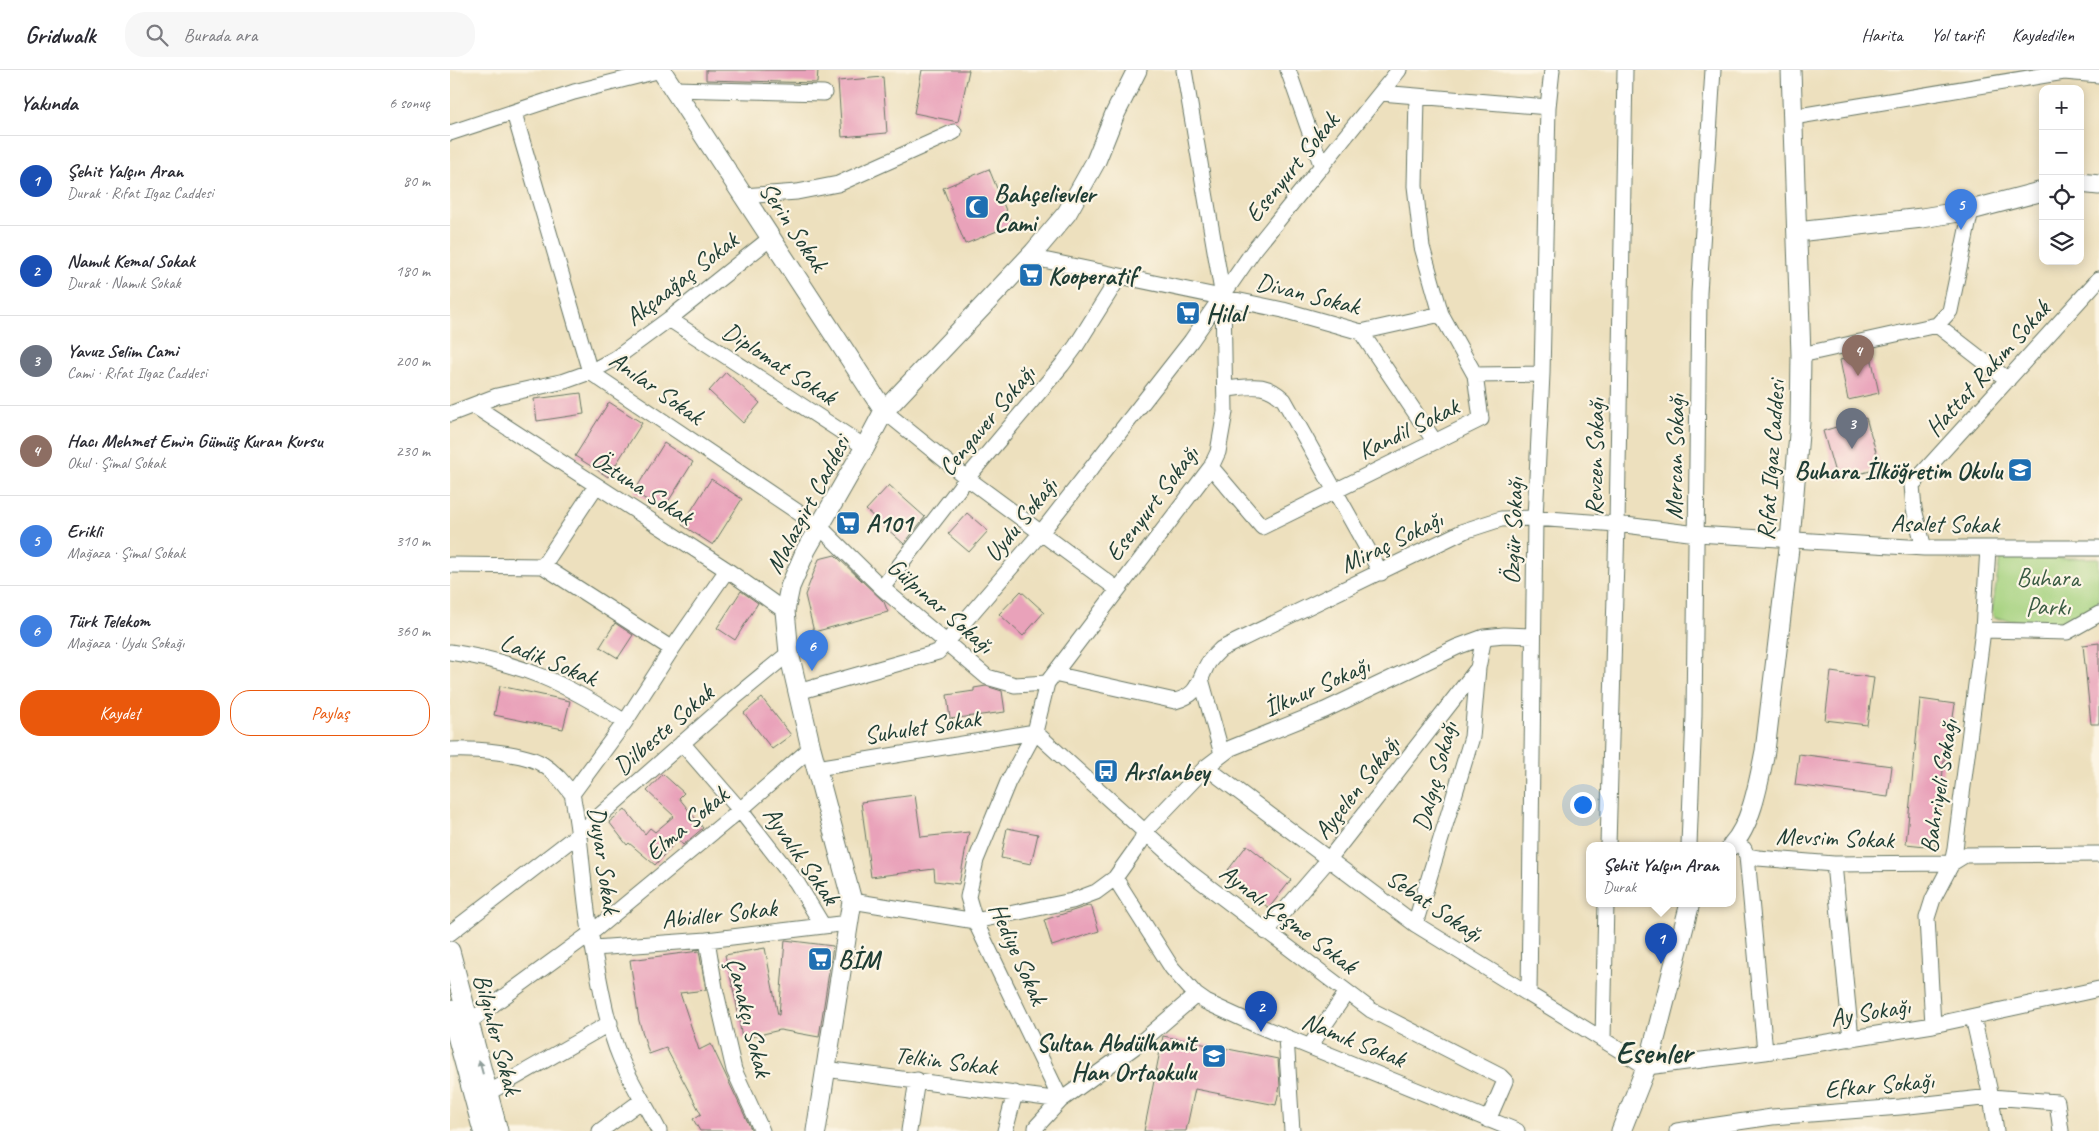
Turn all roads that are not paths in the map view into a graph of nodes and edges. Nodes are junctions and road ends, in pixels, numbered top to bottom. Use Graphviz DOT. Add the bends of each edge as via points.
graph roads {
  1 [pos="661,70"];
  2 [pos="1137,70"];
  3 [pos="1184,70"];
  4 [pos="1288,70"];
  5 [pos="1399,70"];
  6 [pos="1552,70"];
  7 [pos="1625,70"];
  8 [pos="1713,70"];
  9 [pos="1791,70"];
  10 [pos="2099,75"];
  11 [pos="674,89"];
  12 [pos="824,93"];
  13 [pos="1381,93"];
  14 [pos="1417,97"];
  15 [pos="1548,107"];
  16 [pos="514,112"];
  17 [pos="1792,117"];
  18 [pos="954,132"];
  19 [pos="450,133"];
  20 [pos="1322,167"];
  21 [pos="2084,183"];
  22 [pos="2099,185"];
  23 [pos="2039,192"];
  24 [pos="744,196"];
  25 [pos="1971,210"];
  26 [pos="1797,232"];
  27 [pos="772,237"];
  28 [pos="1029,257"];
  29 [pos="1119,277"];
  30 [pos="2099,280"];
  31 [pos="1223,297"];
  32 [pos="1441,314"];
  33 [pos="669,319"];
  34 [pos="1937,325"];
  35 [pos="1361,332"];
  36 [pos="1801,355"];
  37 [pos="590,372"];
  38 [pos="1542,374"];
  39 [pos="1476,375"];
  40 [pos="2008,380"];
  41 [pos="1225,389"];
  42 [pos="473,405"];
  43 [pos="884,411"];
  44 [pos="450,414"];
  45 [pos="1434,442"];
  46 [pos="865,448"];
  47 [pos="1211,467"];
  48 [pos="967,478"];
  49 [pos="596,486"];
  50 [pos="1335,489"];
  51 [pos="1535,518"];
  52 [pos="1617,524"];
  53 [pos="820,526"];
  54 [pos="1040,534"];
  55 [pos="1697,534"];
  56 [pos="1790,540"];
  57 [pos="1924,548"];
  58 [pos="1988,548"];
  59 [pos="2099,548"];
  60 [pos="450,565"];
  61 [pos="543,566"];
  62 [pos="727,570"];
  63 [pos="1381,573"];
  64 [pos="882,588"];
  65 [pos="1116,589"];
  66 [pos="785,611"];
  67 [pos="2099,614"];
  68 [pos="1983,630"];
  69 [pos="1533,636"];
  70 [pos="1484,637"];
  71 [pos="946,642"];
  72 [pos="672,650"];
  73 [pos="450,652"];
  74 [pos="789,653"];
  75 [pos="1478,668"];
  76 [pos="1050,678"];
  77 [pos="1201,679"];
  78 [pos="798,692"];
  79 [pos="625,722"];
  80 [pos="1035,732"];
  81 [pos="682,743"];
  82 [pos="811,748"];
  83 [pos="450,750"];
  84 [pos="1222,754"];
  85 [pos="1206,767"];
  86 [pos="816,768"];
  87 [pos="572,794"];
  88 [pos="740,810"];
  89 [pos="1145,831"];
  90 [pos="580,833"];
  91 [pos="1608,842"];
  92 [pos="1689,842"];
  93 [pos="1739,846"];
  94 [pos="2099,854"];
  95 [pos="1329,859"];
  96 [pos="1952,863"];
  97 [pos="1834,864"];
  98 [pos="1115,878"];
  99 [pos="852,901"];
  100 [pos="1606,907"];
  101 [pos="1688,907"];
  102 [pos="975,921"];
  103 [pos="848,923"];
  104 [pos="1415,924"];
  105 [pos="823,926"];
  106 [pos="1266,932"];
  107 [pos="591,933"];
  108 [pos="450,934"];
  109 [pos="708,940"];
  110 [pos="594,948"];
  111 [pos="450,951"];
  112 [pos="2099,989"];
  113 [pos="1346,992"];
  114 [pos="1529,994"];
  115 [pos="1196,995"];
  116 [pos="450,1010"];
  117 [pos="1973,1018"];
  118 [pos="469,1022"];
  119 [pos="610,1024"];
  120 [pos="1933,1025"];
  121 [pos="1286,1037"];
  122 [pos="1603,1039"];
  123 [pos="1851,1039"];
  124 [pos="1310,1046"];
  125 [pos="1765,1052"];
  126 [pos="1647,1067"];
  127 [pos="825,1069"];
  128 [pos="917,1080"];
  129 [pos="488,1093"];
  130 [pos="1015,1093"];
  131 [pos="1991,1097"];
  132 [pos="1061,1100"];
  133 [pos="641,1101"];
  134 [pos="1488,1120"];
  135 [pos="483,1131"];
  136 [pos="498,1131"];
  137 [pos="600,1131"];
  138 [pos="659,1131"];
  139 [pos="762,1131"];
  140 [pos="816,1131"];
  141 [pos="909,1131"];
  142 [pos="1005,1131"];
  143 [pos="1036,1131"];
  144 [pos="1292,1131"];
  145 [pos="1517,1131"];
  146 [pos="1621,1131"];
  147 [pos="1677,1131"];
  148 [pos="1996,1131"];
  149 [pos="2061,1131"];
  1 -- 11 [label="street, Serin Sokak"];
  1 -- 16 [label="street" via="574,92"];
  2 -- 28 [label="street, Malazgirt Caddesi" via="1084,186 1067,213"];
  3 -- 31 [label="street, Esenyurt Sokağı"];
  4 -- 20 [label="street"];
  5 -- 13 [label="street, Esenyurt Sokak"];
  6 -- 15 [label="street, Özgür Sokağı"];
  7 -- 52 [label="street, Revzen Sokağı"];
  8 -- 55 [label="street, Mercan Sokağı" via="1699,293"];
  9 -- 17 [label="street, Rıfat Ilgaz Caddesi"];
  10 -- 17 [label="street" via="2064,72"];
  11 -- 12 [label="street"];
  11 -- 24 [label="street, Serin Sokak"];
  13 -- 14 [label="street"];
  13 -- 20 [label="street, Esenyurt Sokak"];
  14 -- 15 [label="street"];
  14 -- 32 [label="street, Kandil Sokak" via="1414,154 1417,213 1426,266"];
  15 -- 38 [label="street, Özgür Sokağı"];
  16 -- 19 [label="street"];
  16 -- 37 [label="street, Anılar Sokak"];
  17 -- 26 [label="street, Rıfat Ilgaz Caddesi"];
  18 -- 24 [label="street" via="838,184 797,192"];
  20 -- 31 [label="street, Esenyurt Sokak" via="1254,250"];
  21 -- 22 [label="street"];
  23 -- 25 [label="street"];
  24 -- 27 [label="street, Serin Sokak"];
  25 -- 26 [label="street"];
  25 -- 34 [label="street" via="1950,311"];
  26 -- 36 [label="street, Rıfat Ilgaz Caddesi"];
  27 -- 33 [label="street, Akçaağaç Sokak"];
  27 -- 43 [label="street, Serin Sokak"];
  28 -- 29 [label="street, Divan Sokak"];
  28 -- 43 [label="street, Malazgirt Caddesi"];
  29 -- 31 [label="street, Divan Sokak"];
  29 -- 48 [label="street, Cengaver Sokağı" via="1072,352"];
  30 -- 40 [label="street, Hattat Rakım Sokak"];
  31 -- 35 [label="street, Divan Sokak"];
  31 -- 41 [label="street, Esenyurt Sokağı"];
  31 -- 54 [label="street, Uydu Sokağı"];
  32 -- 35 [label="street, Divan Sokak"];
  32 -- 39 [label="street, Kandil Sokak"];
  33 -- 37 [label="street, Akçaağaç Sokak" via="616,358"];
  33 -- 46 [label="street, Diplomat Sokak"];
  34 -- 36 [label="street"];
  34 -- 40 [label="street"];
  35 -- 45 [label="street"];
  36 -- 56 [label="street, Rıfat Ilgaz Caddesi" via="1800,422"];
  37 -- 42 [label="street, Akçaağaç Sokak"];
  37 -- 53 [label="street, Anılar Sokak"];
  38 -- 39 [label="street"];
  38 -- 51 [label="street, Özgür Sokağı"];
  39 -- 45 [label="street, Kandil Sokak" via="1481,419"];
  40 -- 57 [label="street, Hattat Rakım Sokak" via="1912,485 1914,509"];
  41 -- 47 [label="street, Esenyurt Sokağı" via="1223,431"];
  41 -- 50 [label="street" via="1263,387 1274,390 1284,400"];
  42 -- 44 [label="street, Akçaağaç Sokak"];
  42 -- 49 [label="street, Öztuna Sokak"];
  43 -- 46 [label="street, Malazgirt Caddesi"];
  43 -- 48 [label="street"];
  45 -- 50 [label="street, Kandil Sokak"];
  46 -- 53 [label="street, Malazgirt Caddesi"];
  47 -- 50 [label="street, Kandil Sokak" via="1262,527"];
  47 -- 65 [label="street, Esenyurt Sokağı"];
  48 -- 54 [label="street"];
  48 -- 64 [label="street, Cengaver Sokağı"];
  49 -- 61 [label="street"];
  49 -- 62 [label="street, Öztuna Sokak"];
  50 -- 63 [label="street"];
  51 -- 52 [label="street, Miraç Sokağı"];
  51 -- 63 [label="street, Miraç Sokağı" via="1501,519 1482,524"];
  51 -- 69 [label="street, Özgür Sokağı"];
  52 -- 55 [label="street, Miraç Sokağı"];
  52 -- 91 [label="street, Revzen Sokağı"];
  53 -- 64 [label="street, Gülpınar Sokağı"];
  53 -- 66 [label="street, Malazgirt Caddesi" via="795,572"];
  54 -- 65 [label="street"];
  54 -- 71 [label="street, Uydu Sokağı"];
  55 -- 56 [label="street, Miraç Sokağı"];
  55 -- 92 [label="street, Mercan Sokağı"];
  56 -- 57 [label="street, Asalet Sokak"];
  56 -- 93 [label="street, Rıfat Ilgaz Caddesi" via="1765,751"];
  57 -- 58 [label="street, Asalet Sokak"];
  58 -- 59 [label="street, Asalet Sokak"];
  58 -- 68 [label="street, Bahriyeli Sokağı"];
  60 -- 61 [label="street"];
  61 -- 72 [label="street"];
  62 -- 66 [label="street, Öztuna Sokak"];
  62 -- 72 [label="street, Duyar Sokak"];
  63 -- 77 [label="street, Miraç Sokağı" via="1221,649 1206,666"];
  64 -- 71 [label="street, Gülpınar Sokağı"];
  65 -- 76 [label="street, Esenyurt Sokağı"];
  66 -- 74 [label="street, Malazgirt Caddesi"];
  67 -- 68 [label="street" via="2067,632"];
  68 -- 96 [label="street, Bahriyeli Sokağı"];
  69 -- 70 [label="street, İlknur Sokağı" via="1504,634"];
  69 -- 114 [label="street, Özgür Sokağı"];
  70 -- 75 [label="street, Dalgıç Sokağı"];
  70 -- 84 [label="street, İlknur Sokağı"];
  71 -- 76 [label="street, Gülpınar Sokağı" via="987,677 1015,685"];
  71 -- 78 [label="street, Uydu Sokağı" via="938,652"];
  72 -- 79 [label="street, Duyar Sokak"];
  73 -- 79 [label="street, Ladik Sokak" via="483,657 560,683"];
  74 -- 78 [label="street, Malazgirt Caddesi"];
  74 -- 81 [label="street, Dilbeste Sokak"];
  75 -- 95 [label="street, Ayçelen Sokağı"];
  75 -- 104 [label="street, Dalgıç Sokağı" via="1472,736"];
  76 -- 77 [label="street, Miraç Sokağı" via="1176,701 1192,694"];
  76 -- 80 [label="street, Hediye Sokak"];
  77 -- 84 [label="street"];
  78 -- 82 [label="street, Malazgirt Caddesi"];
  79 -- 87 [label="street, Duyar Sokak"];
  80 -- 86 [label="street, Suhulet Sokak"];
  80 -- 89 [label="street, Aynalı Çeşme Sokak"];
  80 -- 102 [label="street, Hediye Sokak" via="1008,782 976,860 968,897"];
  81 -- 88 [label="street, Ayvalık Sokak"];
  81 -- 90 [label="street, Dilbeste Sokak"];
  82 -- 86 [label="street, Malazgirt Caddesi"];
  82 -- 88 [label="street, Elma Sokak"];
  83 -- 87 [label="street" via="470,749 540,762 557,775"];
  84 -- 85 [label="street, İlknur Sokağı"];
  85 -- 89 [label="street, İlknur Sokağı"];
  85 -- 95 [label="street, Sebat Sokağı"];
  86 -- 99 [label="street, Malazgirt Caddesi"];
  87 -- 90 [label="street, Duyar Sokak"];
  88 -- 105 [label="street, Ayvalık Sokak" via="798,883"];
  88 -- 107 [label="street, Elma Sokak"];
  89 -- 98 [label="street, İlknur Sokağı"];
  89 -- 106 [label="street, Aynalı Çeşme Sokak" via="1189,872"];
  90 -- 107 [label="street, Duyar Sokak"];
  90 -- 108 [label="street, Dilbeste Sokak"];
  93 -- 97 [label="street, Mevsim Sokak" via="1758,858"];
  93 -- 125 [label="street"];
  94 -- 96 [label="street, Mevsim Sokak" via="1965,855"];
  95 -- 104 [label="street, Sebat Sokağı"];
  95 -- 106 [label="street, Ayçelen Sokağı"];
  96 -- 97 [label="street, Mevsim Sokak"];
  96 -- 120 [label="street, Bahriyeli Sokağı" via="1927,918"];
  97 -- 123 [label="street"];
  98 -- 102 [label="street, İlknur Sokağı" via="1096,892 1072,901"];
  98 -- 115 [label="street, Namık Sokak" via="1172,968"];
  99 -- 102 [label="street"];
  99 -- 103 [label="street, Malazgirt Caddesi"];
  100 -- 122 [label="street"];
  101 -- 126 [label="street"];
  102 -- 132 [label="street, Hediye Sokak"];
  103 -- 105 [label="street, Abidler Sokak"];
  103 -- 127 [label="street, Malazgirt Caddesi"];
  104 -- 114 [label="street, Sebat Sokağı"];
  105 -- 109 [label="street, Abidler Sokak"];
  106 -- 113 [label="street, Aynalı Çeşme Sokak"];
  107 -- 110 [label="street, Duyar Sokak"];
  107 -- 118 [label="street, Elma Sokak"];
  109 -- 110 [label="street, Abidler Sokak"];
  109 -- 139 [label="street, Çanakçı Sokak" via="715,988 734,1070"];
  110 -- 119 [label="street, Duyar Sokak"];
  111 -- 118 [label="street, Bilginler Sokak"];
  112 -- 117 [label="street, Ay Sokağı"];
  113 -- 124 [label="street"];
  113 -- 134 [label="street, Aynalı Çeşme Sokak" via="1371,1010 1500,1076 1505,1081"];
  114 -- 122 [label="street, Sebat Sokağı"];
  115 -- 121 [label="street, Namık Sokak" via="1219,1009"];
  115 -- 132 [label="street" via="1140,1043"];
  116 -- 135 [label="street, Bilginler Sokak"];
  117 -- 120 [label="street, Ay Sokağı"];
  117 -- 131 [label="street"];
  129 -- 118 [label="street, Bilginler Sokak, one-way"];
  119 -- 129 [label="street"];
  119 -- 133 [label="street, Duyar Sokak" via="620,1056"];
  120 -- 123 [label="street, Ay Sokağı"];
  121 -- 124 [label="street, Namık Sokak"];
  121 -- 144 [label="street"];
  122 -- 126 [label="street, Sebat Sokağı"];
  123 -- 125 [label="street, Ay Sokağı"];
  124 -- 134 [label="street, Namık Sokak"];
  125 -- 126 [label="street, Ay Sokağı"];
  126 -- 146 [label="street"];
  127 -- 128 [label="street, Telkin Sokak"];
  127 -- 140 [label="street, Malazgirt Caddesi"];
  128 -- 130 [label="street, Telkin Sokak"];
  128 -- 141 [label="street"];
  129 -- 136 [label="street, Bilginler Sokak"];
  130 -- 132 [label="street, Telkin Sokak"];
  130 -- 142 [label="street"];
  131 -- 147 [label="street, Efkar Sokağı" via="1772,1117"];
  131 -- 148 [label="street"];
  131 -- 149 [label="street, Efkar Sokağı" via="2057,1102"];
  132 -- 143 [label="street" via="1036,1127"];
  133 -- 137 [label="street"];
  133 -- 138 [label="street, Duyar Sokak"];
  134 -- 145 [label="street, Namık Sokak"];
}
